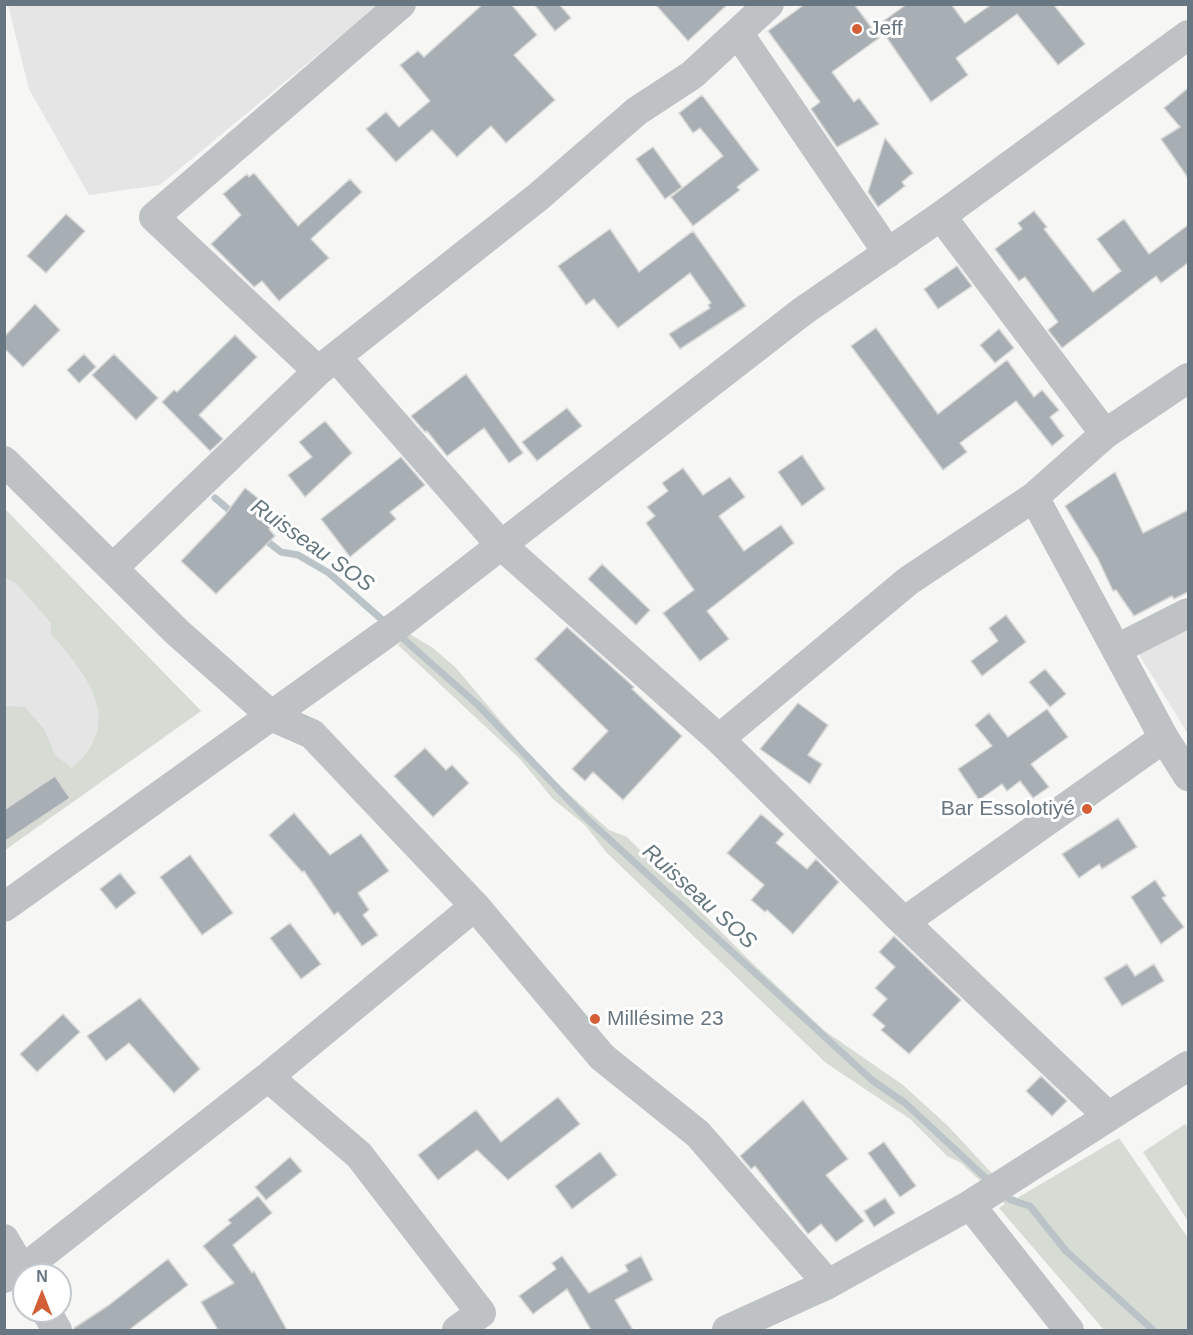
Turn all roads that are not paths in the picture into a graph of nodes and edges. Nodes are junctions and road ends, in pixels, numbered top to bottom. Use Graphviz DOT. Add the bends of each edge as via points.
graph roads {
  1 [pos="401,4"];
  2 [pos="751,15"];
  3 [pos="1188,35"];
  4 [pos="941,216"];
  5 [pos="888,253"];
  6 [pos="327,364"];
  7 [pos="1188,378"];
  8 [pos="1105,434"];
  9 [pos="4,461"];
  10 [pos="1034,497"];
  11 [pos="500,544"];
  12 [pos="114,567"];
  13 [pos="1188,612"];
  14 [pos="1116,649"];
  15 [pos="273,717"];
  16 [pos="1164,738"];
  17 [pos="719,739"];
  18 [pos="1188,776"];
  19 [pos="475,906"];
  20 [pos="4,907"];
  21 [pos="904,922"];
  22 [pos="1188,1066"];
  23 [pos="268,1077"];
  24 [pos="1108,1116"];
  25 [pos="988,1193"];
  26 [pos="4,1239"];
  27 [pos="13,1263"];
  28 [pos="32,1263"];
  29 [pos="828,1284"];
  30 [pos="457,1330"];
  31 [pos="727,1330"];
  32 [pos="1069,1330"];
  1 -- 6 [label="street" via="154,217"];
  2 -- 5 [label="street"];
  2 -- 6 [label="street" via="692,75 637,111 538,197"];
  3 -- 4 [label="street"];
  4 -- 5 [label="street"];
  4 -- 8 [label="street"];
  5 -- 11 [label="street" via="803,311"];
  6 -- 11 [label="street"];
  6 -- 12 [label="street"];
  7 -- 8 [label="street"];
  8 -- 10 [label="street"];
  9 -- 12 [label="street"];
  10 -- 14 [label="street"];
  10 -- 17 [label="street" via="908,580"];
  11 -- 15 [label="street"];
  11 -- 17 [label="street"];
  12 -- 15 [label="street" via="177,632"];
  13 -- 14 [label="street"];
  14 -- 16 [label="street"];
  15 -- 19 [label="street" via="312,734"];
  15 -- 20 [label="street"];
  16 -- 18 [label="street"];
  16 -- 21 [label="street"];
  17 -- 21 [label="street"];
  19 -- 23 [label="street"];
  19 -- 29 [label="street" via="602,1058 698,1134"];
  21 -- 24 [label="street"];
  22 -- 24 [label="street"];
  23 -- 28 [label="street"];
  23 -- 30 [label="street" via="359,1155 481,1313"];
  24 -- 25 [label="street"];
  25 -- 29 [label="street"];
  25 -- 32 [label="street"];
  26 -- 27 [label="street"];
  29 -- 31 [label="street"];
}
